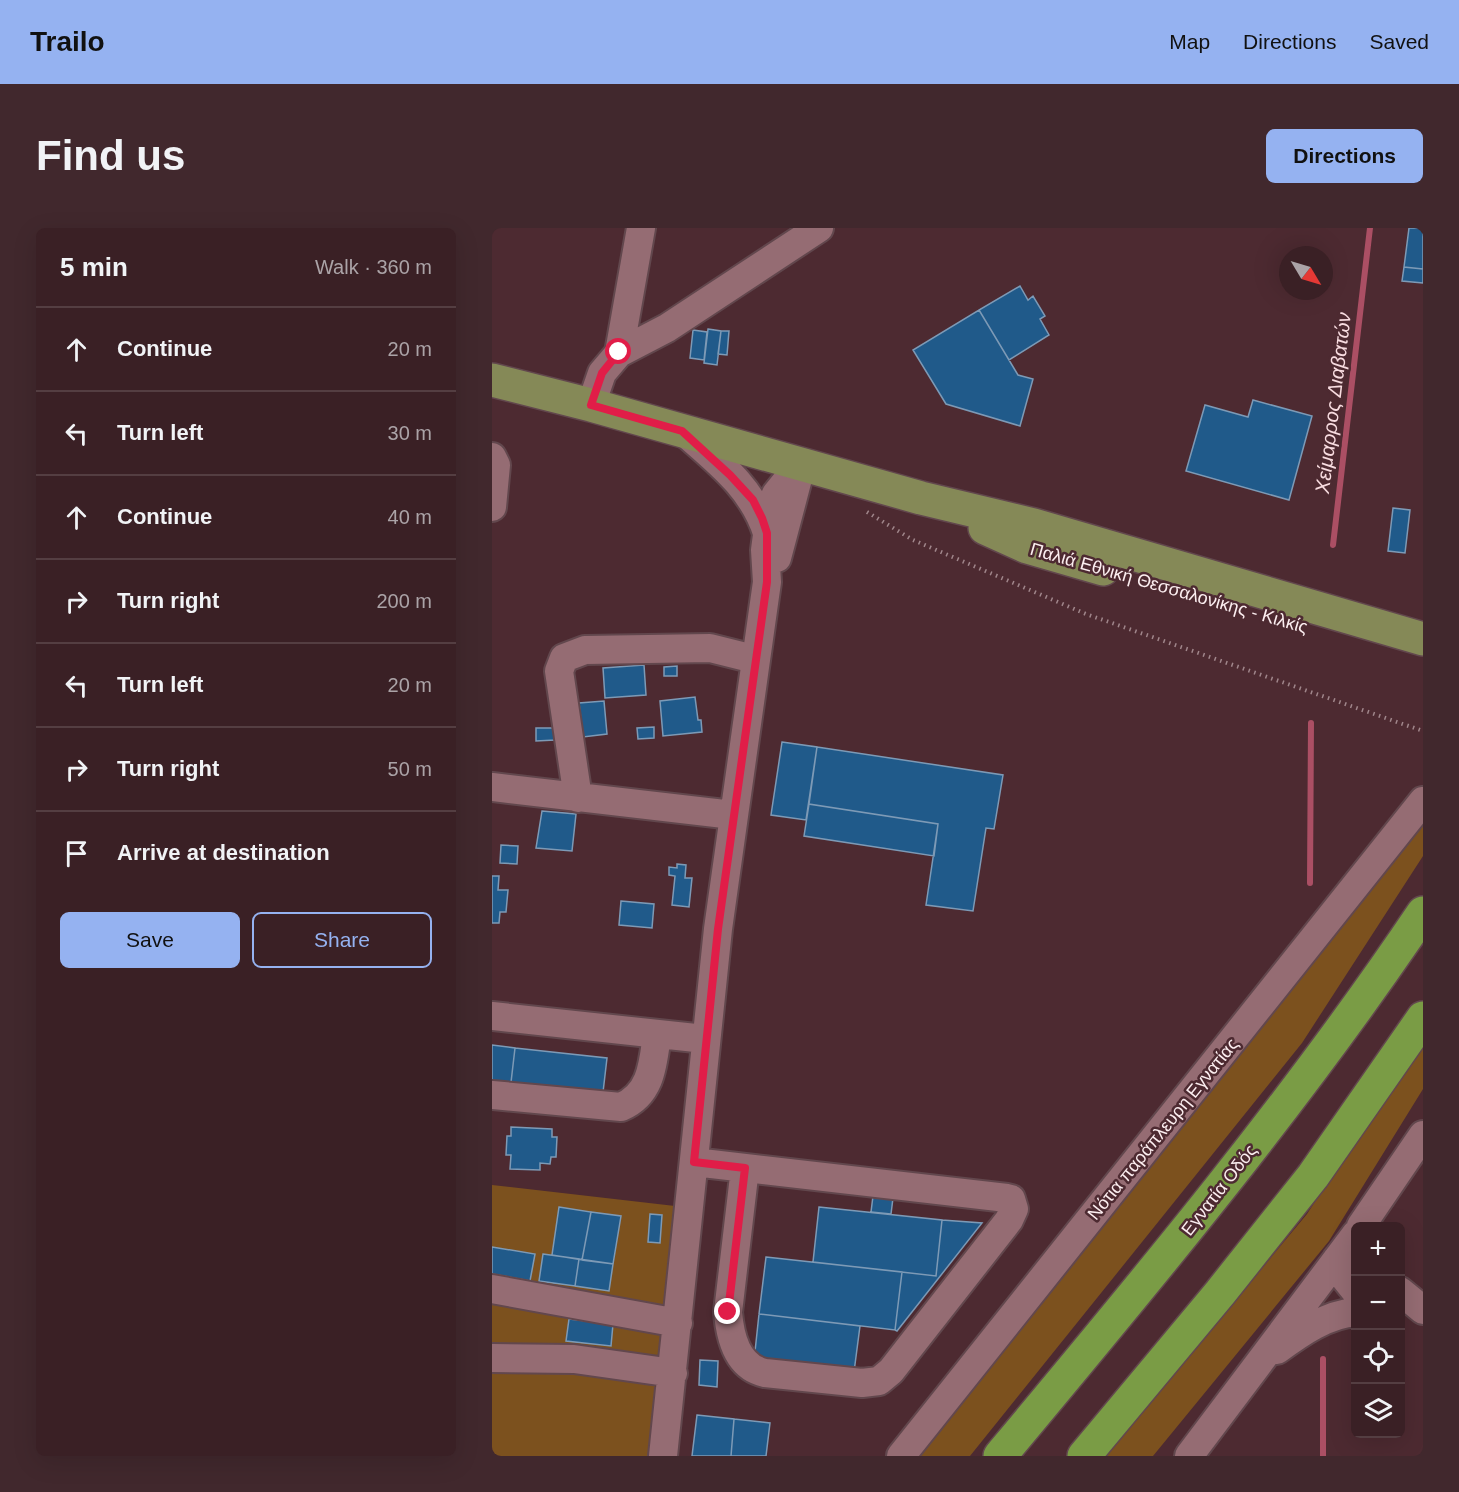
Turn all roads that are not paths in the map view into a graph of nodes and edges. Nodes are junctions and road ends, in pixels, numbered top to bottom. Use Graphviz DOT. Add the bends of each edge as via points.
graph roads {
  1 [pos="641,228"];
  2 [pos="819,228"];
  3 [pos="619,352"];
  4 [pos="492,380"];
  5 [pos="591,405"];
  6 [pos="682,431"];
  7 [pos="492,458"];
  8 [pos="801,463"];
  9 [pos="921,498"];
  10 [pos="492,507"];
  11 [pos="767,533"];
  12 [pos="767,582"];
  13 [pos="1423,639"];
  14 [pos="754,659"];
  15 [pos="1423,662"];
  16 [pos="492,787"];
  17 [pos="578,798"];
  18 [pos="1423,801"];
  19 [pos="733,815"];
  20 [pos="1423,913"];
  21 [pos="492,1016"];
  22 [pos="1423,1018"];
  23 [pos="657,1034"];
  24 [pos="705,1039"];
  25 [pos="492,1095"];
  26 [pos="1423,1135"];
  27 [pos="694,1162"];
  28 [pos="745,1168"];
  29 [pos="1364,1222"];
  30 [pos="1346,1261"];
  31 [pos="1351,1286"];
  32 [pos="492,1289"];
  33 [pos="1405,1295"];
  34 [pos="1423,1310"];
  35 [pos="1351,1313"];
  36 [pos="1405,1317"];
  37 [pos="1423,1318"];
  38 [pos="678,1323"];
  39 [pos="492,1358"];
  40 [pos="1257,1366"];
  41 [pos="673,1373"];
  42 [pos="663,1456"];
  43 [pos="901,1456"];
  44 [pos="1000,1456"];
  45 [pos="1084,1456"];
  46 [pos="1189,1456"];
  1 -- 3 [label="street"];
  2 -- 3 [label="street" via="667,328"];
  3 -- 5 [label="street" via="602,373"];
  4 -- 5 [label="main road, Παλιά Εθνική Θεσσαλονίκης - Κιλκίς"];
  5 -- 6 [label="main road, Παλιά Εθνική Θεσσαλονίκης - Κιλκίς"];
  6 -- 8 [label="main road, Παλιά Εθνική Θεσσαλονίκης - Κιλκίς"];
  6 -- 11 [label="street" via="744,489 759,511"];
  7 -- 10 [label="street" via="496,465"];
  8 -- 9 [label="main road, Παλιά Εθνική Θεσσαλονίκης - Κιλκίς"];
  8 -- 11 [label="street" via="773,500"];
  8 -- 12 [label="street" via="782,546"];
  9 -- 13 [label="main road, Παλιά Εθνική Θεσσαλονίκης - Κιλκίς" via="1034,525"];
  9 -- 15 [label="main road, Παλιά Εθνική Θεσσαλονίκης - Κιλκίς" via="1027,547"];
  11 -- 12 [label="street"];
  12 -- 14 [label="street"];
  14 -- 17 [label="street" via="710,648 585,650 564,658 559,671"];
  14 -- 19 [label="street"];
  16 -- 17 [label="street"];
  17 -- 19 [label="street"];
  18 -- 43 [label="street, Νότια παράπλευρη Εγνατίας"];
  19 -- 24 [label="street"];
  20 -- 44 [label="highway, Εγνατία Οδός" via="1369,993 1167,1256"];
  21 -- 23 [label="street"];
  22 -- 45 [label="highway" via="1313,1176"];
  23 -- 24 [label="street"];
  23 -- 25 [label="street" via="648,1082 636,1098 621,1107"];
  24 -- 27 [label="street"];
  26 -- 29 [label="street"];
  27 -- 28 [label="street"];
  27 -- 38 [label="street"];
  28 -- 28 [label="street" via="1007,1198 1014,1209 891,1371 879,1380 862,1383 765,1373 744,1361 729,1327"];
  30 -- 31 [label="street" via="1344,1277"];
  30 -- 40 [label="street"];
  32 -- 38 [label="street"];
  33 -- 34 [label="street"];
  35 -- 40 [label="street" via="1304,1331"];
  36 -- 37 [label="street"];
  38 -- 41 [label="street"];
  39 -- 41 [label="street" via="574,1359"];
  40 -- 46 [label="street"];
  41 -- 42 [label="street"];
}
